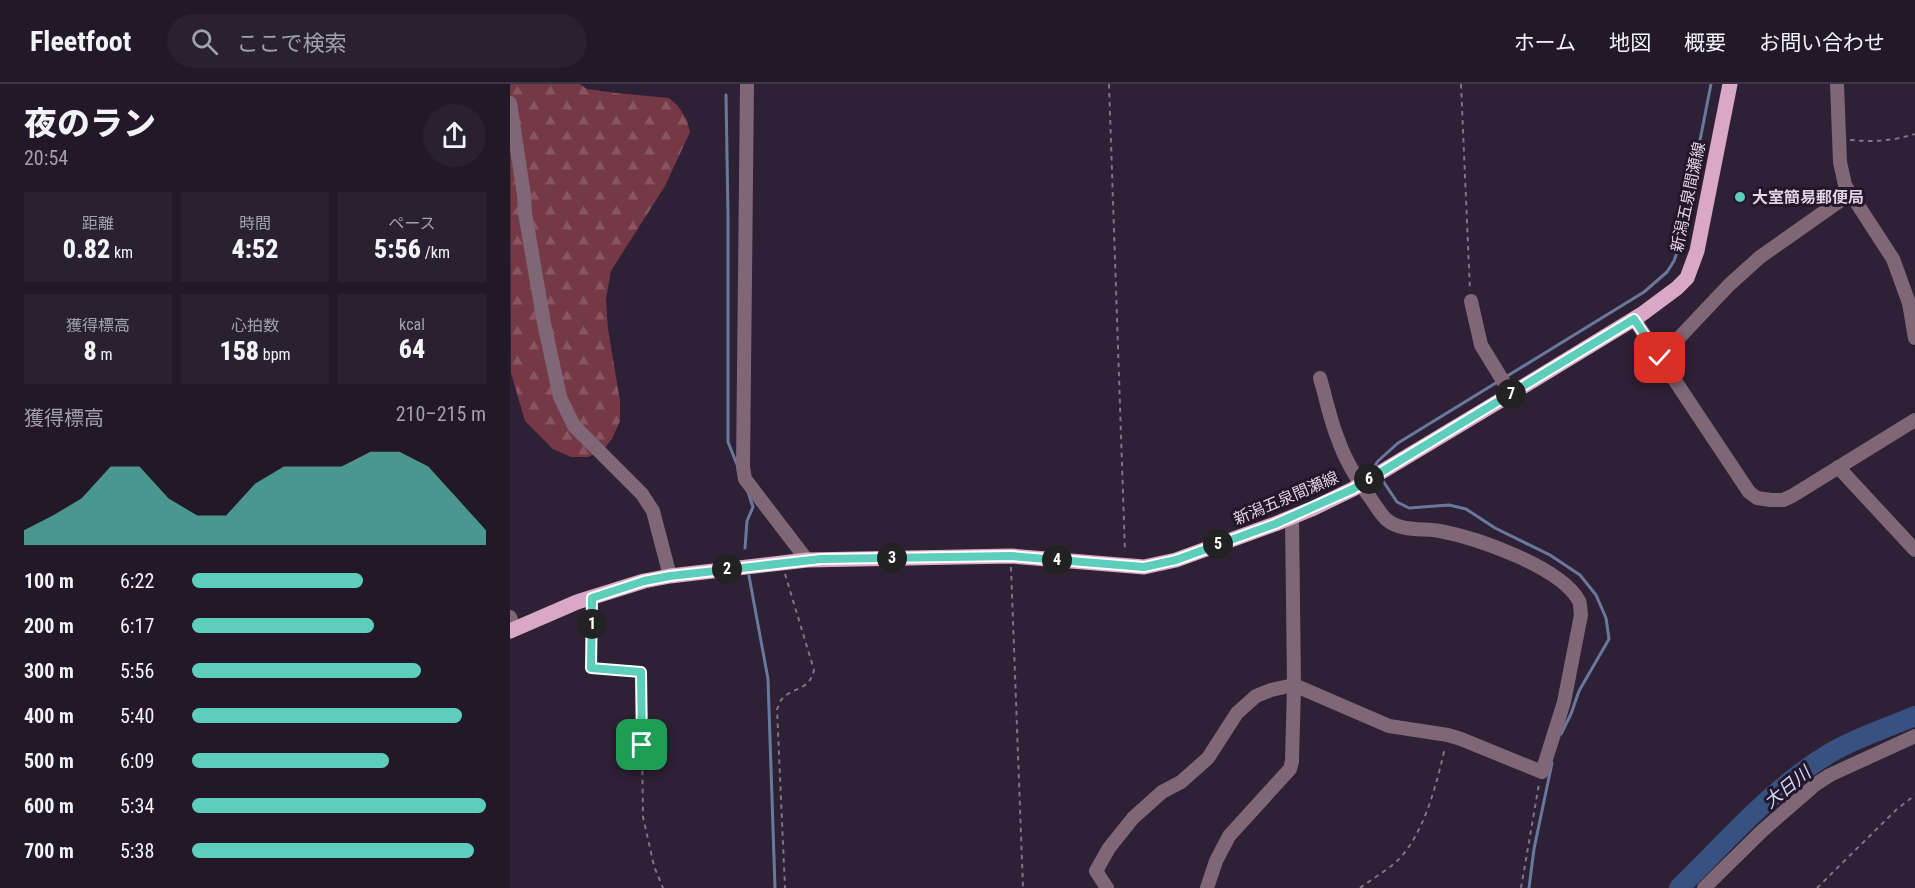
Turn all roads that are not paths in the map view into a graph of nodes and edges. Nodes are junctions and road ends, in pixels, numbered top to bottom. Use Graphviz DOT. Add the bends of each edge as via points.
graph roads {
  1 [pos="747,84"];
  2 [pos="1730,84"];
  3 [pos="1837,84"];
  4 [pos="510,103"];
  5 [pos="1851,193"];
  6 [pos="1471,301"];
  7 [pos="1634,319"];
  8 [pos="1915,338"];
  9 [pos="1660,358"];
  10 [pos="1320,378"];
  11 [pos="1511,394"];
  12 [pos="1915,420"];
  13 [pos="1838,466"];
  14 [pos="1361,484"];
  15 [pos="1292,517"];
  16 [pos="1915,550"];
  17 [pos="807,560"];
  18 [pos="670,576"];
  19 [pos="511,626"];
  20 [pos="1294,685"];
  21 [pos="1915,736"];
  22 [pos="1107,888"];
  23 [pos="1207,888"];
  24 [pos="1704,888"];
  1 -- 17 [label="street" via="743,467 746,479"];
  2 -- 7 [label="main road, 新潟五泉間瀬線" via="1697,251 1686,278"];
  3 -- 5 [label="street" via="1840,162"];
  4 -- 18 [label="street" via="527,224 560,397 574,426 642,494 653,511"];
  5 -- 8 [label="street" via="1893,259 1910,303"];
  5 -- 9 [label="street" via="1760,257"];
  6 -- 11 [label="street" via="1481,345"];
  7 -- 9 [label="street"];
  7 -- 11 [label="main road, 新潟五泉間瀬線"];
  9 -- 13 [label="street" via="1749,492 1758,498 1782,500 1792,496"];
  10 -- 14 [label="street" via="1338,440"];
  11 -- 14 [label="main road, 新潟五泉間瀬線"];
  12 -- 13 [label="street"];
  13 -- 16 [label="street"];
  14 -- 15 [label="main road, 新潟五泉間瀬線"];
  14 -- 20 [label="street" via="1392,524 1438,530 1495,547 1544,568 1580,602 1581,615 1564,702 1542,772 1448,735 1389,726"];
  15 -- 17 [label="main road, 新潟五泉間瀬線" via="1176,560 1144,567 1011,556"];
  15 -- 20 [label="street"];
  17 -- 18 [label="main road, 新潟五泉間瀬線"];
  18 -- 19 [label="main road, 新潟五泉間瀬線" via="577,602"];
  20 -- 22 [label="street" via="1256,696 1237,713 1208,758 1133,818 1096,871"];
  20 -- 23 [label="street" via="1290,769 1229,836"];
  21 -- 24 [label="street" via="1816,784"];
}
